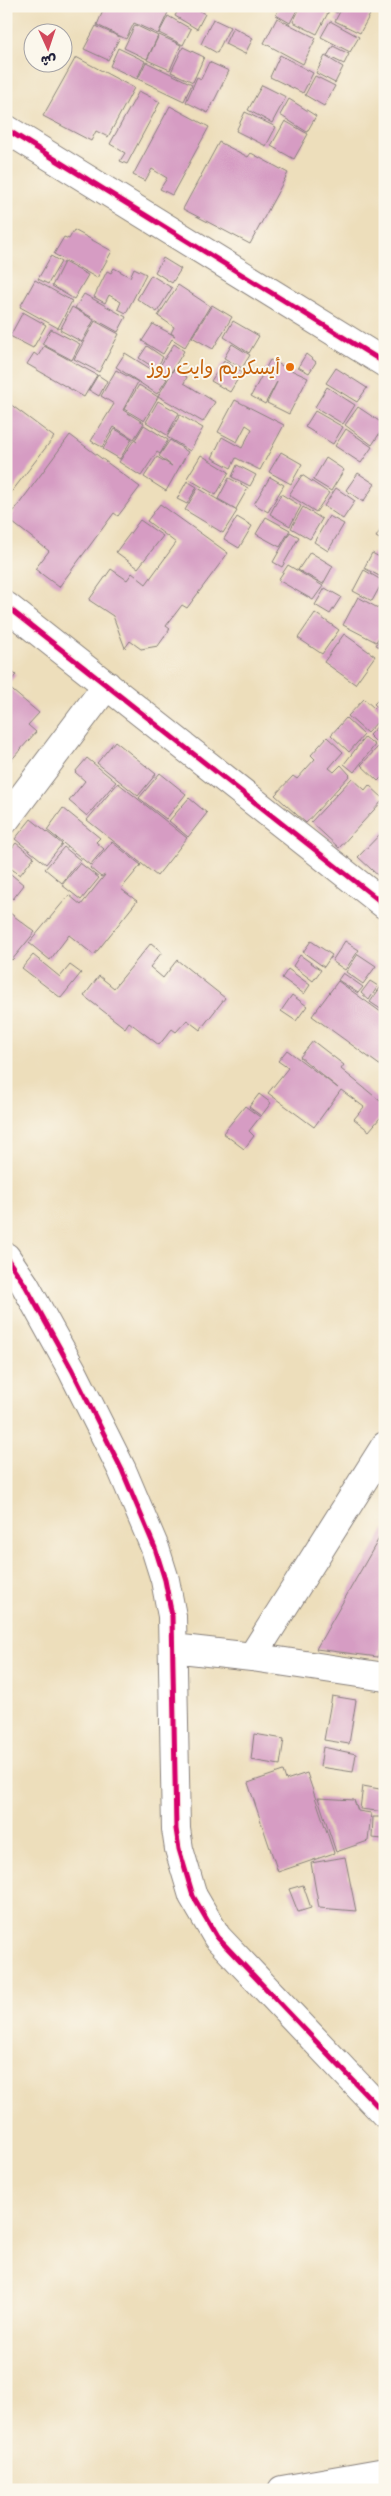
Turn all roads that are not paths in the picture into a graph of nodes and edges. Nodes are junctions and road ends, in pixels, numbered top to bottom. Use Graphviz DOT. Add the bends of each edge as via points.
graph roads {
  1 [pos="6,129"];
  2 [pos="385,363"];
  3 [pos="6,606"];
  4 [pos="107,685"];
  5 [pos="6,819"];
  6 [pos="385,905"];
  7 [pos="6,1258"];
  8 [pos="385,1446"];
  9 [pos="172,1648"];
  10 [pos="252,1657"];
  11 [pos="385,1677"];
  12 [pos="385,2114"];
  13 [pos="385,2472"];
  14 [pos="282,2490"];
  1 -- 2 [label="street"];
  3 -- 4 [label="street"];
  4 -- 5 [label="street"];
  4 -- 6 [label="street"];
  7 -- 9 [label="street" via="25,1285 72,1370 122,1470 165,1580 172,1616"];
  8 -- 10 [label="street"];
  9 -- 10 [label="street"];
  9 -- 12 [label="street" via="176,1830 193,1896 217,1937"];
  10 -- 11 [label="street"];
  13 -- 14 [label="street"];
}
